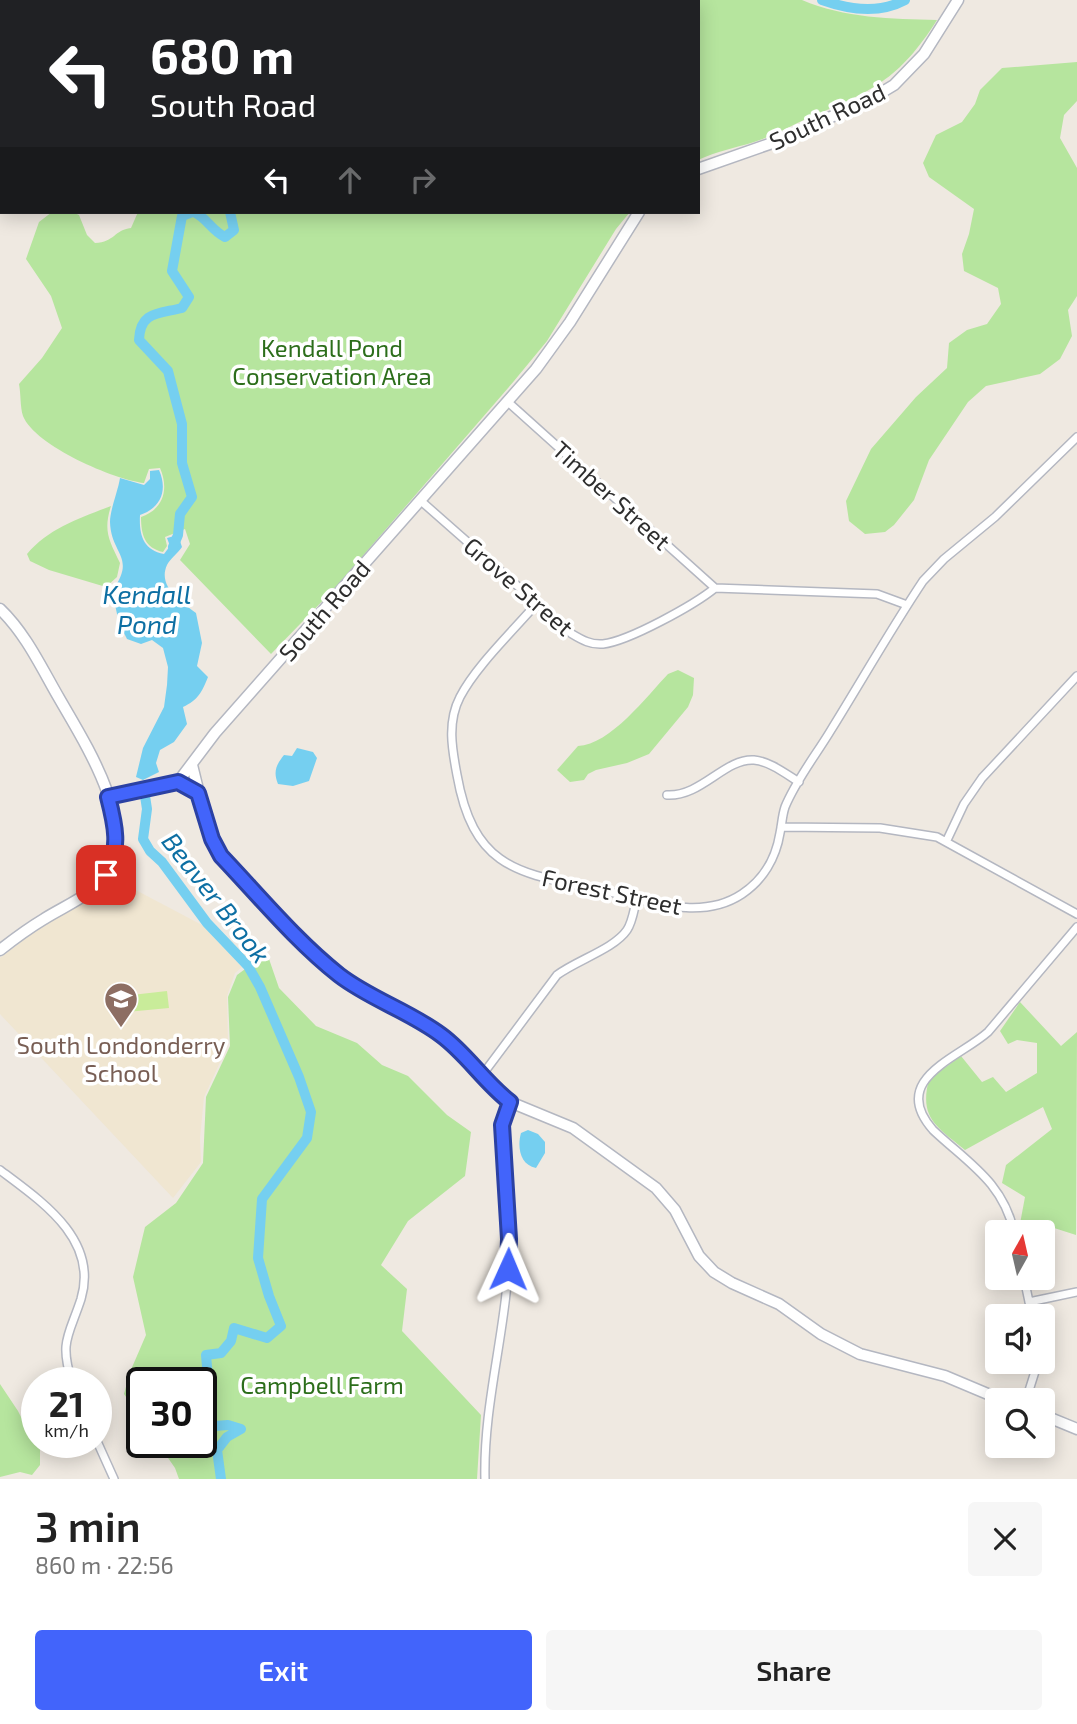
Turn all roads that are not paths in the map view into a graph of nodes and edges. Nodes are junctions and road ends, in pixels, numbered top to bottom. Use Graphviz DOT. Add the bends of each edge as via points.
graph roads {
  1 [pos="958,0"];
  2 [pos="700,168"];
  3 [pos="638,214"];
  4 [pos="508,402"];
  5 [pos="1076,439"];
  6 [pos="421,501"];
  7 [pos="715,588"];
  8 [pos="537,603"];
  9 [pos="907,606"];
  10 [pos="0,609"];
  11 [pos="1077,676"];
  12 [pos="192,765"];
  13 [pos="178,782"];
  14 [pos="799,782"];
  15 [pos="198,793"];
  16 [pos="667,795"];
  17 [pos="108,797"];
  18 [pos="781,827"];
  19 [pos="947,840"];
  20 [pos="637,898"];
  21 [pos="1077,914"];
  22 [pos="1077,927"];
  23 [pos="0,950"];
  24 [pos="483,1074"];
  25 [pos="510,1102"];
  26 [pos="0,1170"];
  27 [pos="1011,1220"];
  28 [pos="1026,1290"];
  29 [pos="1077,1292"];
  30 [pos="1029,1302"];
  31 [pos="68,1367"];
  32 [pos="985,1393"];
  33 [pos="1055,1420"];
  34 [pos="1077,1429"];
  35 [pos="105,1458"];
  36 [pos="114,1479"];
  37 [pos="485,1479"];
  1 -- 2 [label="street, South Road" via="924,54 888,89 775,142"];
  3 -- 4 [label="street, South Road" via="550,350"];
  4 -- 6 [label="street, South Road"];
  4 -- 7 [label="street, Timber Street"];
  5 -- 9 [label="street, Forest Street" via="987,525 938,564"];
  6 -- 8 [label="street, Grove Street"];
  6 -- 12 [label="street, South Road" via="221,726"];
  7 -- 8 [label="street, Grove Street" via="635,633 606,643 578,638"];
  7 -- 9 [label="street" via="877,594"];
  8 -- 20 [label="street, Forest Street" via="470,682 455,708 453,752 465,810 486,848 509,866"];
  9 -- 14 [label="street, Forest Street"];
  10 -- 17 [label="street" via="34,654 92,757"];
  11 -- 19 [label="street" via="982,778"];
  12 -- 13 [label="street, South Road"];
  12 -- 15 [label="street"];
  13 -- 15 [label="street"];
  13 -- 17 [label="street"];
  14 -- 16 [label="street" via="760,761 745,761 687,793"];
  14 -- 18 [label="street, Forest Street" via="783,811"];
  15 -- 24 [label="street" via="221,856 291,931 364,992 440,1034"];
  17 -- 23 [label="street" via="116,838 106,875 91,890"];
  18 -- 19 [label="street" via="891,829"];
  18 -- 20 [label="street, Forest Street" via="764,874 730,901 687,908"];
  19 -- 21 [label="street"];
  20 -- 24 [label="street" via="626,932 557,975"];
  22 -- 27 [label="street" via="988,1032 935,1067 921,1089 921,1108 929,1125 996,1189"];
  24 -- 25 [label="street"];
  25 -- 32 [label="street" via="573,1128 656,1188 675,1210 699,1256 726,1280 779,1304 860,1354 945,1376"];
  25 -- 37 [label="street" via="502,1125 509,1239 507,1292 484,1443"];
  26 -- 31 [label="street" via="54,1213 73,1235 82,1255 84,1284 66,1340"];
  28 -- 30 [label="street"];
  29 -- 30 [label="street"];
  33 -- 34 [label="street"];
  35 -- 36 [label="street"];
}
